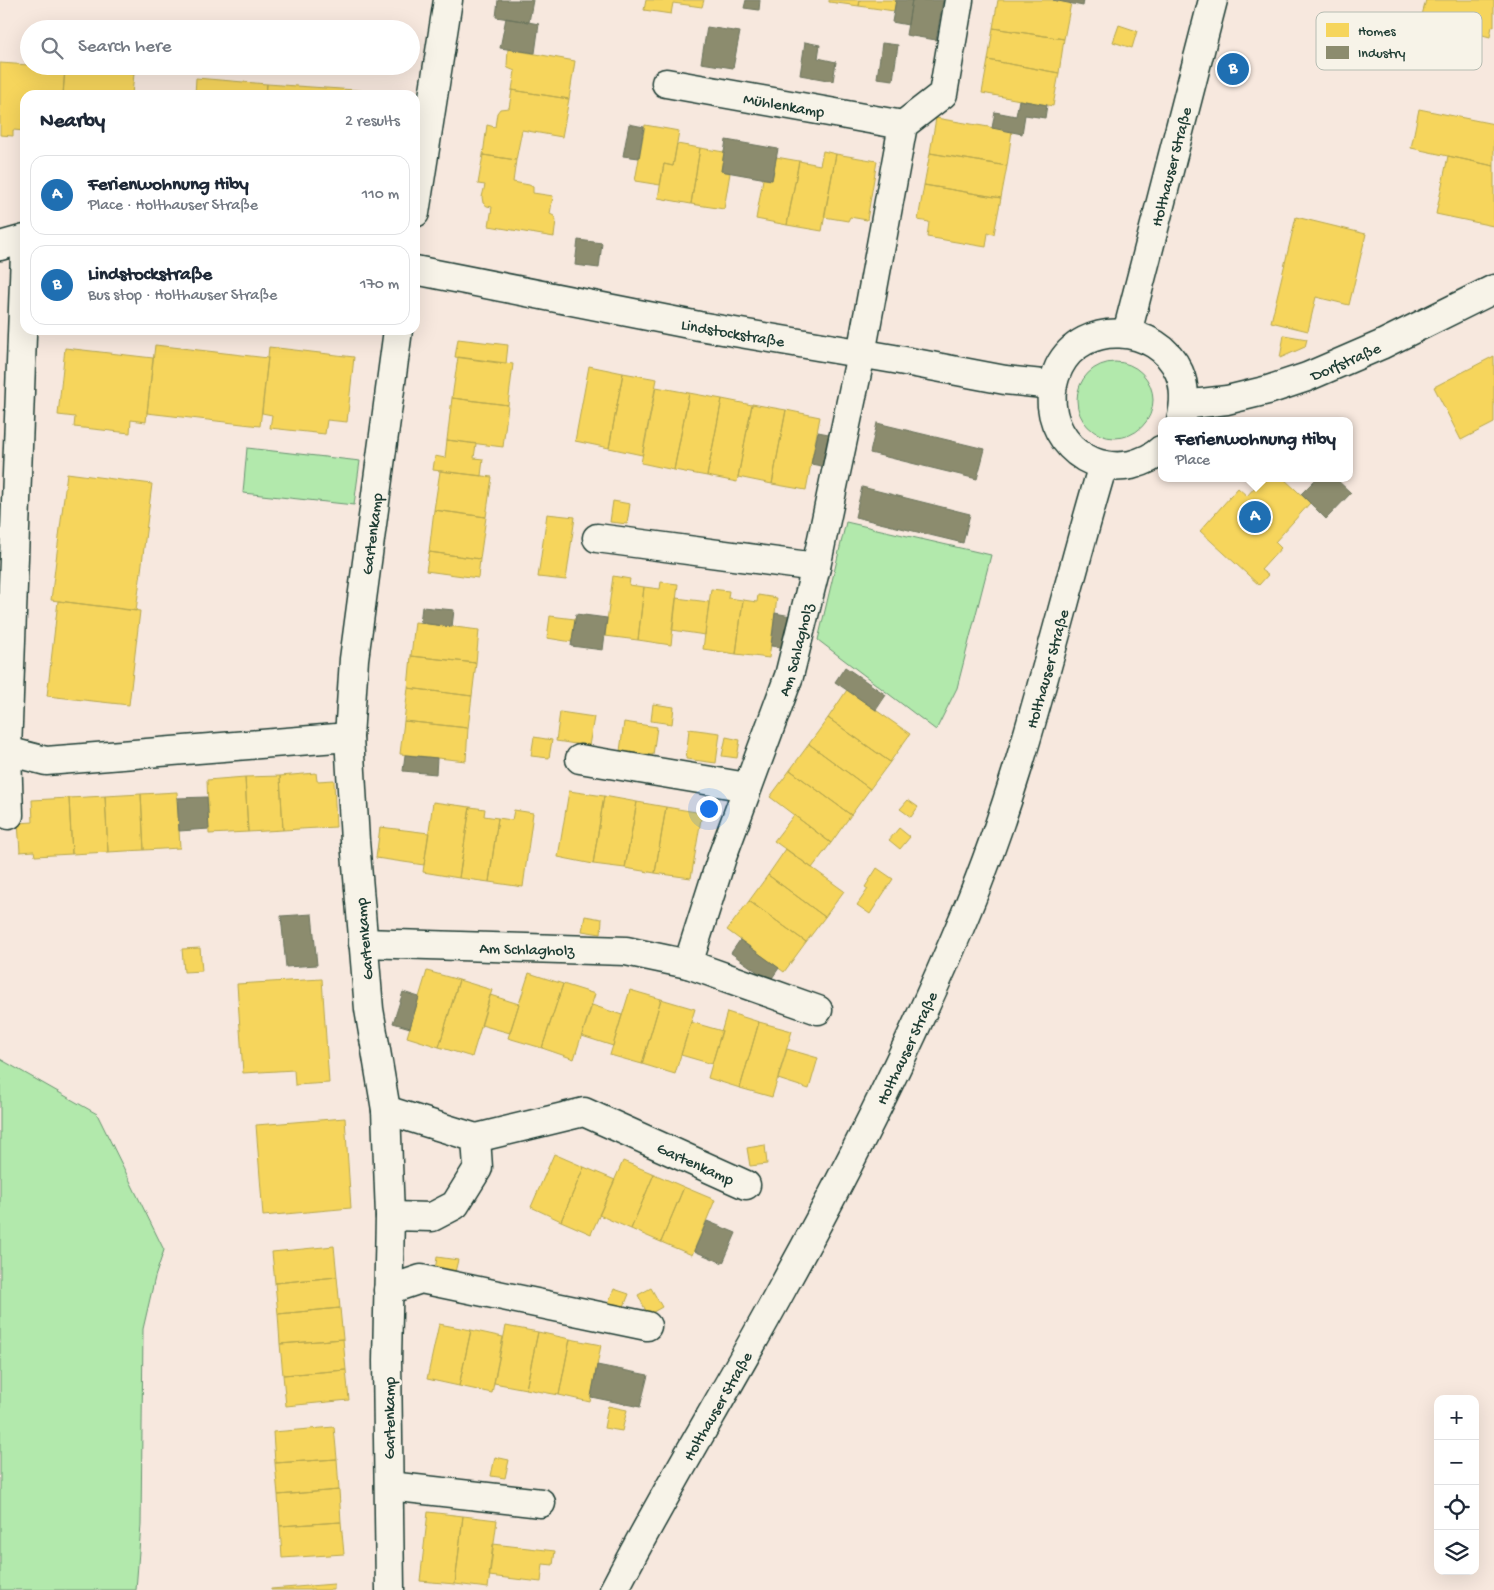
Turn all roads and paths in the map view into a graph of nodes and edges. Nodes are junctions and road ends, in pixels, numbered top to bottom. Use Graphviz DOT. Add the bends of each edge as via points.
graph roads {
  1 [pos="448,0"];
  2 [pos="958,0"];
  3 [pos="1213,0"];
  4 [pos="666,83"];
  5 [pos="903,125"];
  6 [pos="420,181"];
  7 [pos="20,240"];
  8 [pos="0,246"];
  9 [pos="420,271"];
  10 [pos="1494,289"];
  11 [pos="1128,333"];
  12 [pos="22,335"];
  13 [pos="397,335"];
  14 [pos="861,354"];
  15 [pos="1052,385"];
  16 [pos="1183,413"];
  17 [pos="1158,453"];
  18 [pos="1103,465"];
  19 [pos="597,538"];
  20 [pos="816,567"];
  21 [pos="349,737"];
  22 [pos="7,751"];
  23 [pos="580,759"];
  24 [pos="747,787"];
  25 [pos="9,814"];
  26 [pos="363,943"];
  27 [pos="688,964"];
  28 [pos="818,1010"];
  29 [pos="386,1110"];
  30 [pos="476,1138"];
  31 [pos="746,1185"];
  32 [pos="390,1216"];
  33 [pos="388,1290"];
  34 [pos="647,1326"];
  35 [pos="388,1486"];
  36 [pos="541,1503"];
  37 [pos="390,1590"];
  38 [pos="614,1590"];
  1 -- 6 [label="street"];
  2 -- 5 [label="street" via="943,94"];
  3 -- 11 [label="street, Holthauser Straße"];
  4 -- 5 [label="street, Mühlenkamp"];
  5 -- 14 [label="street"];
  7 -- 8 [label="street"];
  9 -- 14 [label="street, Lindstockstraße"];
  10 -- 16 [label="street, Dorfstraße" via="1381,345 1307,377"];
  11 -- 15 [label="street" via="1108,333 1088,339 1072,350"];
  11 -- 16 [label="street" via="1144,338 1170,358 1184,388"];
  12 -- 22 [label="street"];
  13 -- 21 [label="street, Gartenkamp" via="354,660"];
  14 -- 15 [label="street, Lindstockstraße" via="1005,380"];
  14 -- 20 [label="street, Am Schlagholz"];
  15 -- 18 [label="street" via="1054,420 1061,435 1072,449"];
  17 -- 18 [label="street" via="1141,463 1122,467"];
  18 -- 38 [label="street, Holthauser Straße" via="1016,775 984,867 939,974 827,1206"];
  19 -- 20 [label="street"];
  20 -- 24 [label="street, Am Schlagholz" via="789,676"];
  21 -- 22 [label="street" via="46,761"];
  21 -- 26 [label="street, Gartenkamp"];
  22 -- 25 [label="street"];
  23 -- 24 [label="street"];
  24 -- 27 [label="street, Am Schlagholz"];
  26 -- 27 [label="street, Am Schlagholz" via="626,951"];
  26 -- 29 [label="street, Gartenkamp" via="369,1009"];
  27 -- 28 [label="street, Am Schlagholz"];
  29 -- 30 [label="street"];
  29 -- 32 [label="street, Gartenkamp"];
  30 -- 31 [label="street, Gartenkamp" via="584,1112"];
  30 -- 32 [label="street" via="478,1168 455,1205 432,1217"];
  32 -- 33 [label="street, Gartenkamp"];
  33 -- 34 [label="street" via="421,1279"];
  33 -- 35 [label="street, Gartenkamp"];
  35 -- 36 [label="street"];
  35 -- 37 [label="street, Gartenkamp"];
}
